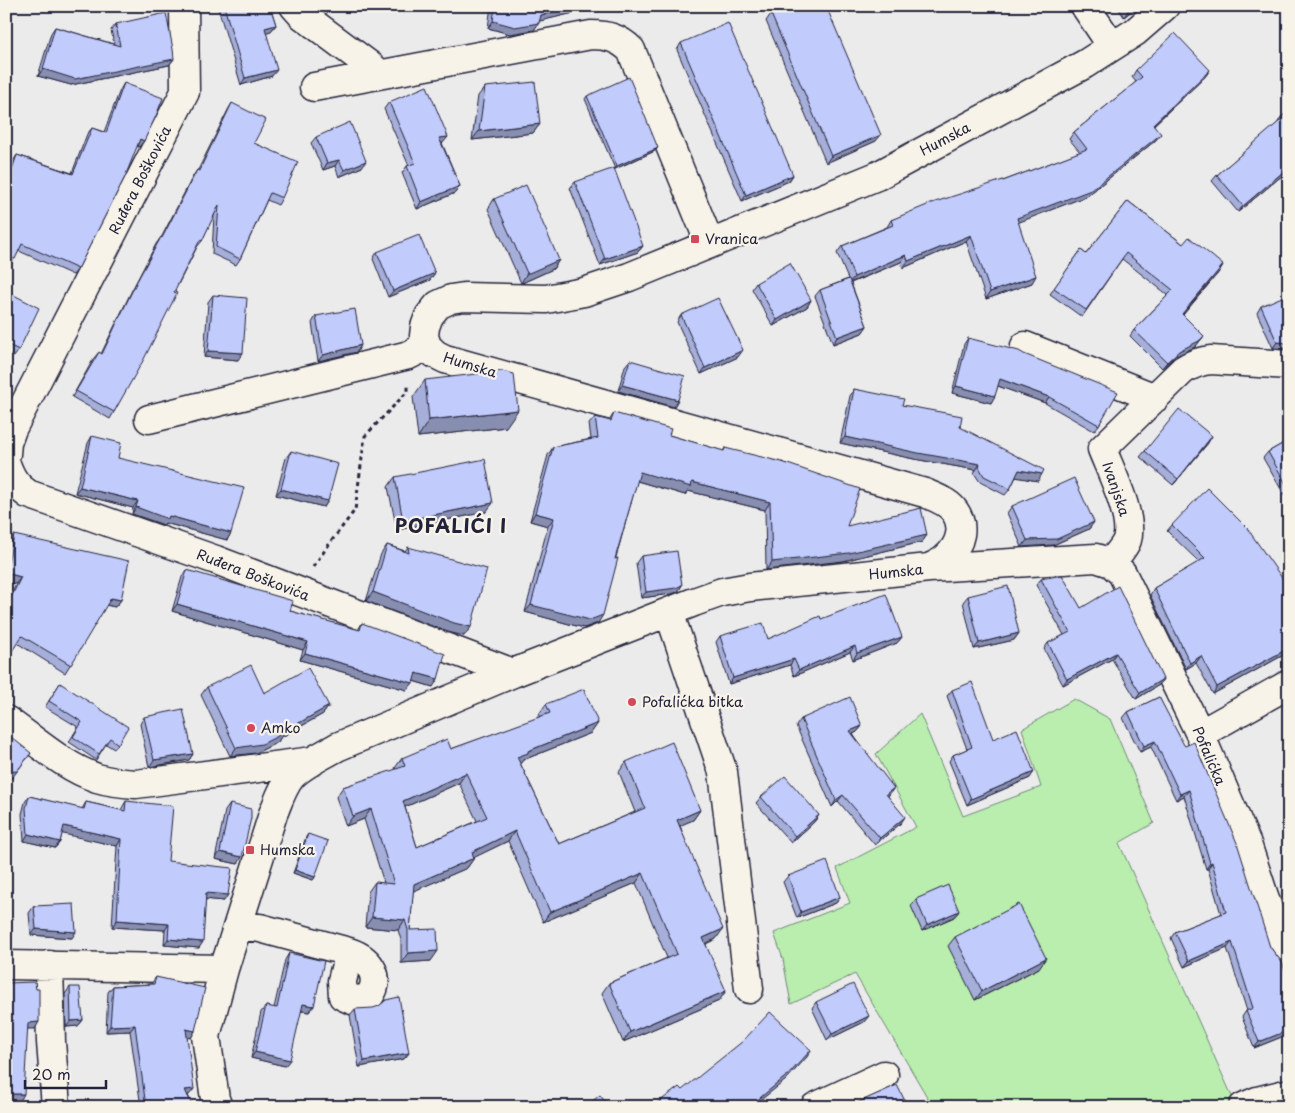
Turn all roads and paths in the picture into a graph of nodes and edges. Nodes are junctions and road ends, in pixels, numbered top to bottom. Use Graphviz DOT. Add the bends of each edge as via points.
graph roads {
  1 [pos="184,6"];
  2 [pos="294,6"];
  3 [pos="1085,6"];
  4 [pos="1165,6"];
  5 [pos="1112,46"];
  6 [pos="377,75"];
  7 [pos="314,87"];
  8 [pos="710,244"];
  9 [pos="1025,346"];
  10 [pos="418,350"];
  11 [pos="1289,365"];
  12 [pos="1155,398"];
  13 [pos="149,419"];
  14 [pos="6,454"];
  15 [pos="6,464"];
  16 [pos="1111,563"];
  17 [pos="929,568"];
  18 [pos="297,592"];
  19 [pos="669,612"];
  20 [pos="513,673"];
  21 [pos="1289,684"];
  22 [pos="6,720"];
  23 [pos="1200,734"];
  24 [pos="312,761"];
  25 [pos="238,925"];
  26 [pos="349,952"];
  27 [pos="1289,959"];
  28 [pos="6,964"];
  29 [pos="49,964"];
  30 [pos="224,969"];
  31 [pos="749,989"];
  32 [pos="884,1076"];
  33 [pos="1289,1093"];
  34 [pos="56,1107"];
  35 [pos="218,1107"];
  36 [pos="815,1107"];
  37 [pos="1243,1107"];
  1 -- 14 [label="street, Ruđera Boškovića" via="185,92 12,429"];
  2 -- 6 [label="street" via="302,16 373,68"];
  3 -- 5 [label="street"];
  4 -- 5 [label="street, Humska" via="1135,32"];
  5 -- 8 [label="street, Humska" via="1085,64 877,176"];
  6 -- 7 [label="street"];
  6 -- 8 [label="street" via="591,35 602,35 624,43 630,50"];
  8 -- 10 [label="street, Humska" via="584,292 546,299 450,299 429,316"];
  9 -- 12 [label="street"];
  10 -- 13 [label="street"];
  10 -- 17 [label="street, Humska" via="939,499 952,508 960,521 961,535 956,548"];
  10 -- 18 [label="path" via="408,391 365,436 356,510"];
  11 -- 12 [label="street, Ivanjska" via="1202,361 1183,370"];
  12 -- 16 [label="street, Ivanjska" via="1102,449 1127,516 1129,531 1126,543"];
  15 -- 18 [label="street, Ruđera Boškovića" via="17,486 28,494"];
  16 -- 17 [label="street" via="1096,558"];
  16 -- 23 [label="street, Pofalićka" via="1122,574"];
  17 -- 19 [label="street, Humska" via="750,587 722,592"];
  18 -- 20 [label="street, Ruđera Boškovića"];
  19 -- 20 [label="street, Humska"];
  19 -- 31 [label="street" via="723,772"];
  20 -- 24 [label="street, Humska" via="337,747"];
  21 -- 23 [label="street"];
  22 -- 24 [label="street" via="78,770 114,782 136,784"];
  23 -- 27 [label="street, Pofalićka" via="1246,844 1281,948"];
  24 -- 25 [label="street, Humska" via="291,777 282,791"];
  25 -- 26 [label="street"];
  25 -- 30 [label="street, Humska"];
  28 -- 29 [label="street"];
  29 -- 30 [label="street"];
  29 -- 34 [label="street"];
  30 -- 35 [label="street, Humska" via="206,1036"];
  32 -- 36 [label="street"];
  33 -- 37 [label="street"];
}
